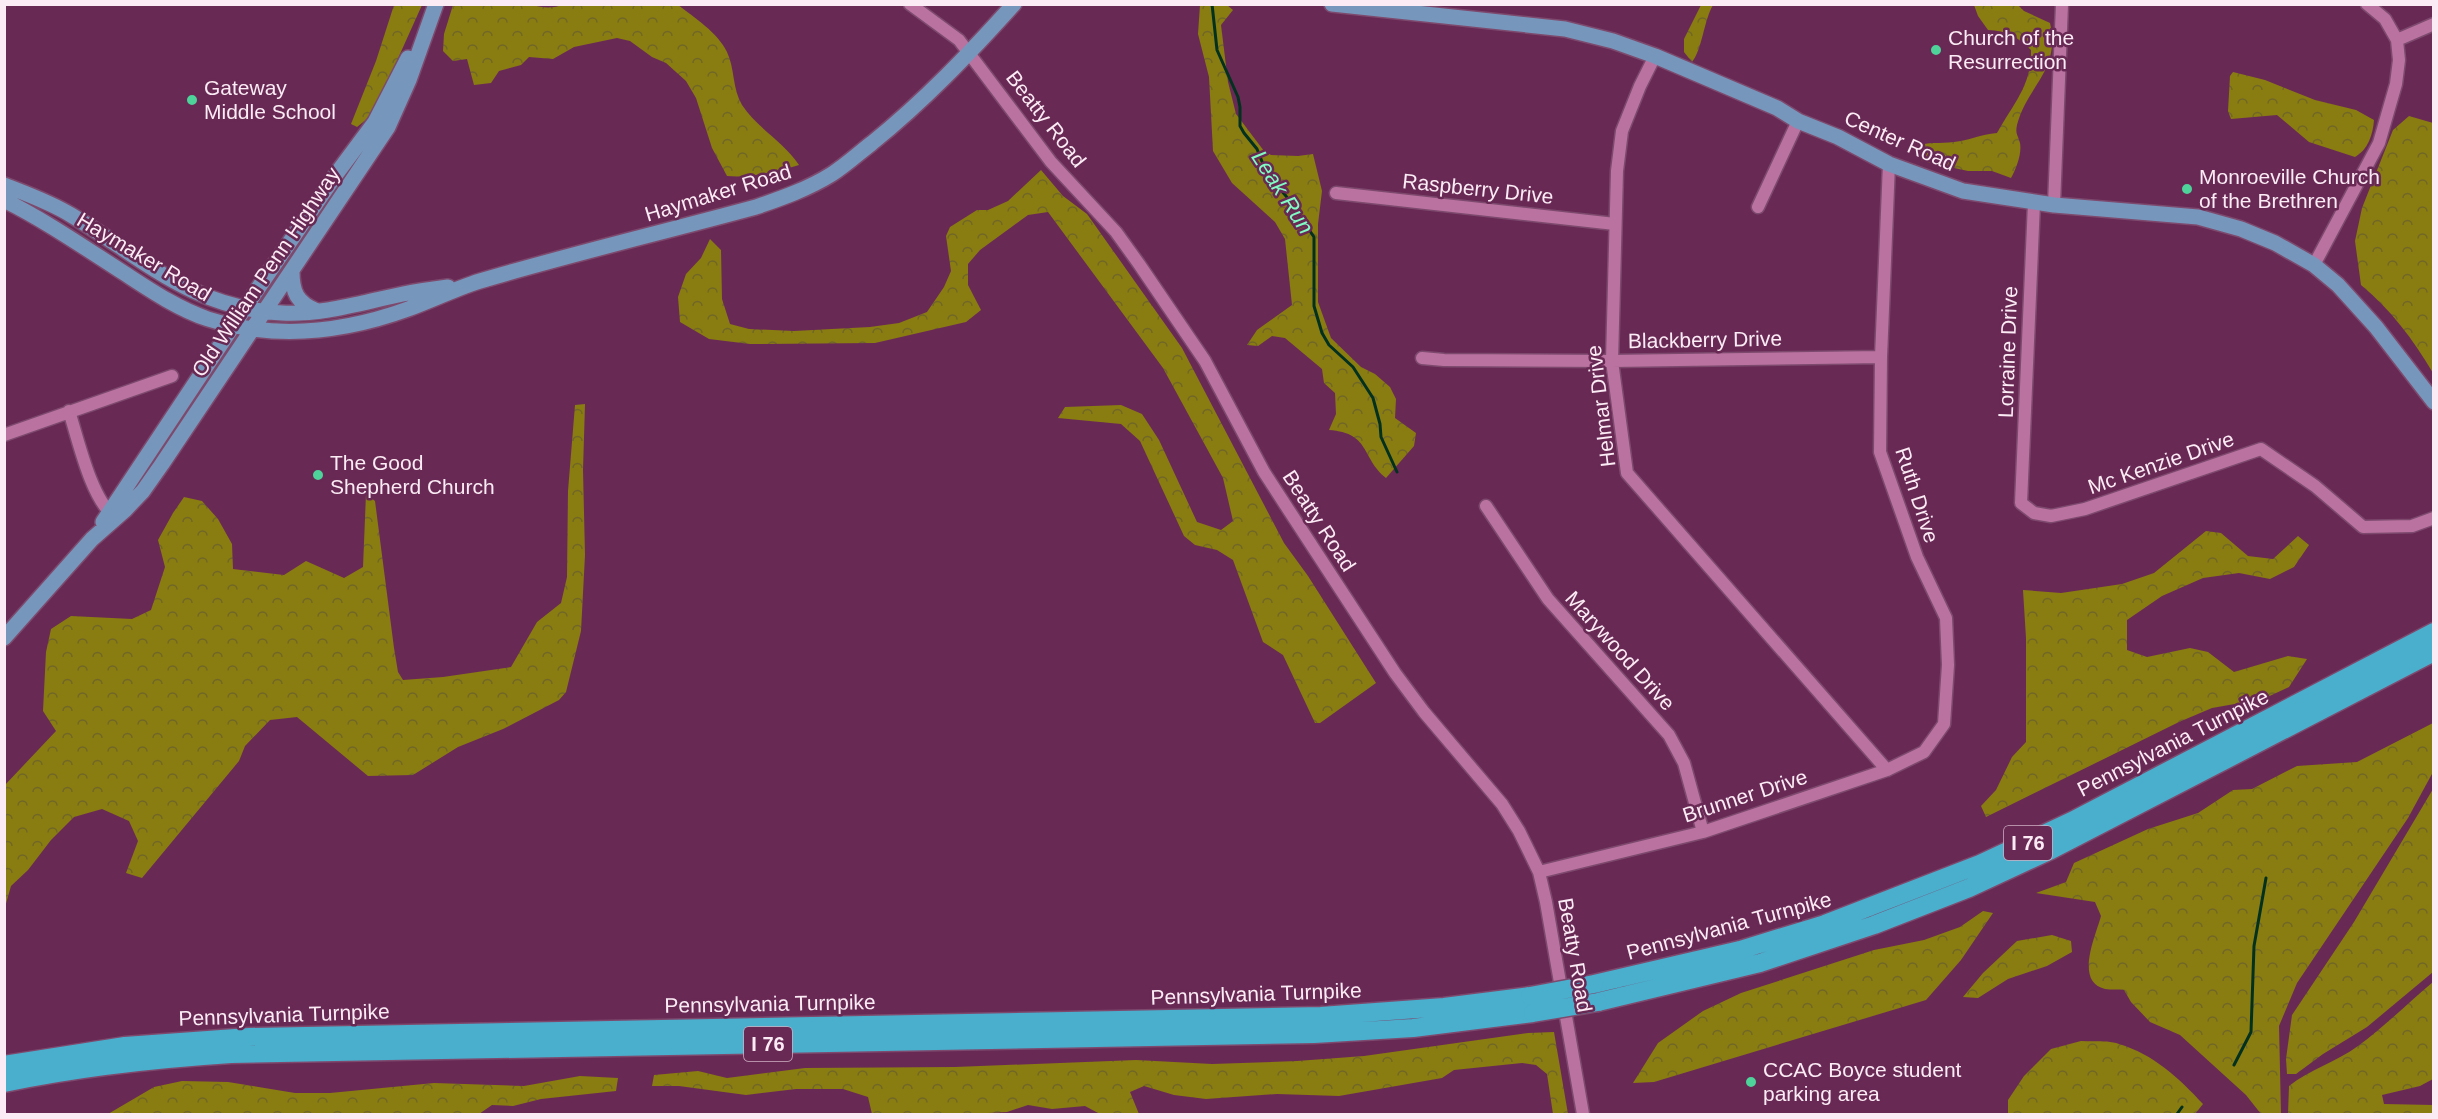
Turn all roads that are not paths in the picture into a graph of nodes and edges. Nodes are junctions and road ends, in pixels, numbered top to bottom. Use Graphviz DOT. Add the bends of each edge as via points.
graph roads {
  1 [pos="436,4"];
  2 [pos="910,4"];
  3 [pos="1014,4"];
  4 [pos="1332,4"];
  5 [pos="2062,4"];
  6 [pos="2367,4"];
  7 [pos="2433,24"];
  8 [pos="2397,40"];
  9 [pos="970,53"];
  10 [pos="1655,56"];
  11 [pos="1798,121"];
  12 [pos="1889,164"];
  13 [pos="4,185"];
  14 [pos="1336,193"];
  15 [pos="4,200"];
  16 [pos="2034,203"];
  17 [pos="2054,206"];
  18 [pos="1758,207"];
  19 [pos="1615,224"];
  20 [pos="2314,265"];
  21 [pos="292,271"];
  22 [pos="477,282"];
  23 [pos="245,308"];
  24 [pos="266,311"];
  25 [pos="320,312"];
  26 [pos="234,326"];
  27 [pos="253,330"];
  28 [pos="1881,357"];
  29 [pos="1422,358"];
  30 [pos="1612,362"];
  31 [pos="172,376"];
  32 [pos="2433,402"];
  33 [pos="69,411"];
  34 [pos="4,435"];
  35 [pos="2021,503"];
  36 [pos="1486,506"];
  37 [pos="113,515"];
  38 [pos="2433,518"];
  39 [pos="2433,633"];
  40 [pos="4,638"];
  41 [pos="2433,652"];
  42 [pos="1944,724"];
  43 [pos="1887,770"];
  44 [pos="1703,832"];
  45 [pos="1539,872"];
  46 [pos="1596,993"];
  47 [pos="1531,1005"];
  48 [pos="4,1065"];
  49 [pos="4,1083"];
  50 [pos="1583,1114"];
  1 -- 21 [label="main road, Old William Penn Highway" via="388,127"];
  1 -- 23 [label="main road, Old William Penn Highway" via="375,122"];
  2 -- 9 [label="street, Beatty Road"];
  3 -- 9 [label="main road, Haymaker Road"];
  4 -- 10 [label="main road, Center Road" via="1565,28"];
  5 -- 17 [label="street"];
  6 -- 8 [label="street" via="2385,19"];
  7 -- 8 [label="street"];
  8 -- 20 [label="street" via="2396,84 2379,143"];
  9 -- 22 [label="main road, Haymaker Road" via="910,112 847,163 811,186 756,207"];
  9 -- 45 [label="street, Beatty Road" via="1051,162 1116,232 1139,264 1204,361 1264,472 1382,653 1424,712 1502,804"];
  10 -- 11 [label="main road, Center Road" via="1777,108"];
  10 -- 19 [label="street, Helmar Drive" via="1622,131"];
  11 -- 12 [label="main road, Center Road"];
  11 -- 18 [label="street"];
  12 -- 16 [label="main road, Center Road" via="1963,191"];
  12 -- 28 [label="street, Ruth Drive"];
  13 -- 23 [label="main road, Haymaker Road" via="63,211 197,294"];
  14 -- 19 [label="street, Raspberry Drive"];
  15 -- 26 [label="main road, Haymaker Road" via="32,213 175,304"];
  16 -- 17 [label="main road, Center Road"];
  16 -- 35 [label="street, Lorraine Drive"];
  17 -- 20 [label="main road, Center Road" via="2198,217 2275,243"];
  19 -- 30 [label="street, Helmar Drive"];
  20 -- 32 [label="main road, Center Road" via="2376,327"];
  21 -- 24 [label="main road, Old William Penn Highway"];
  21 -- 25 [label="main road" via="296,296"];
  22 -- 25 [label="main road, Haymaker Road"];
  22 -- 27 [label="main road, Haymaker Road" via="359,324 288,333"];
  23 -- 24 [label="main road, Haymaker Road"];
  23 -- 26 [label="main road, Old William Penn Highway"];
  24 -- 25 [label="main road, Haymaker Road"];
  24 -- 27 [label="main road, Old William Penn Highway"];
  26 -- 27 [label="main road, Haymaker Road"];
  26 -- 37 [label="main road, Old William Penn Highway"];
  27 -- 37 [label="main road, Old William Penn Highway" via="143,490"];
  28 -- 30 [label="street, Blackberry Drive"];
  28 -- 42 [label="street, Ruth Drive" via="1880,452 1917,557 1946,618"];
  29 -- 30 [label="street, Blackberry Drive"];
  30 -- 43 [label="street, Helmar Drive" via="1627,473"];
  31 -- 33 [label="street"];
  33 -- 34 [label="street"];
  33 -- 37 [label="street" via="93,482"];
  35 -- 38 [label="street, Mc Kenzie Drive" via="2034,513 2051,516 2085,509 2261,449 2315,486 2363,527 2412,526"];
  36 -- 44 [label="street, Marywood Drive" via="1548,599 1669,735 1684,763"];
  37 -- 40 [label="main road, Old William Penn Highway"];
  39 -- 46 [label="highway, Pennsylvania Turnpike / I 76" via="2072,821 1952,876 1866,910"];
  41 -- 46 [label="highway, Pennsylvania Turnpike / I 76" via="2079,836 1969,888 1760,963"];
  42 -- 43 [label="street, Brunner Drive" via="1924,752"];
  43 -- 44 [label="street, Brunner Drive"];
  44 -- 45 [label="street, Brunner Drive"];
  45 -- 50 [label="street, Beatty Road"];
  46 -- 47 [label="highway, Pennsylvania Turnpike / I 76, bridge"];
  47 -- 48 [label="highway, Pennsylvania Turnpike / I 76" via="1321,1016 249,1036 125,1046"];
  47 -- 49 [label="highway, Pennsylvania Turnpike / I 76" via="1413,1028 1314,1034 231,1054 107,1066"];
}
